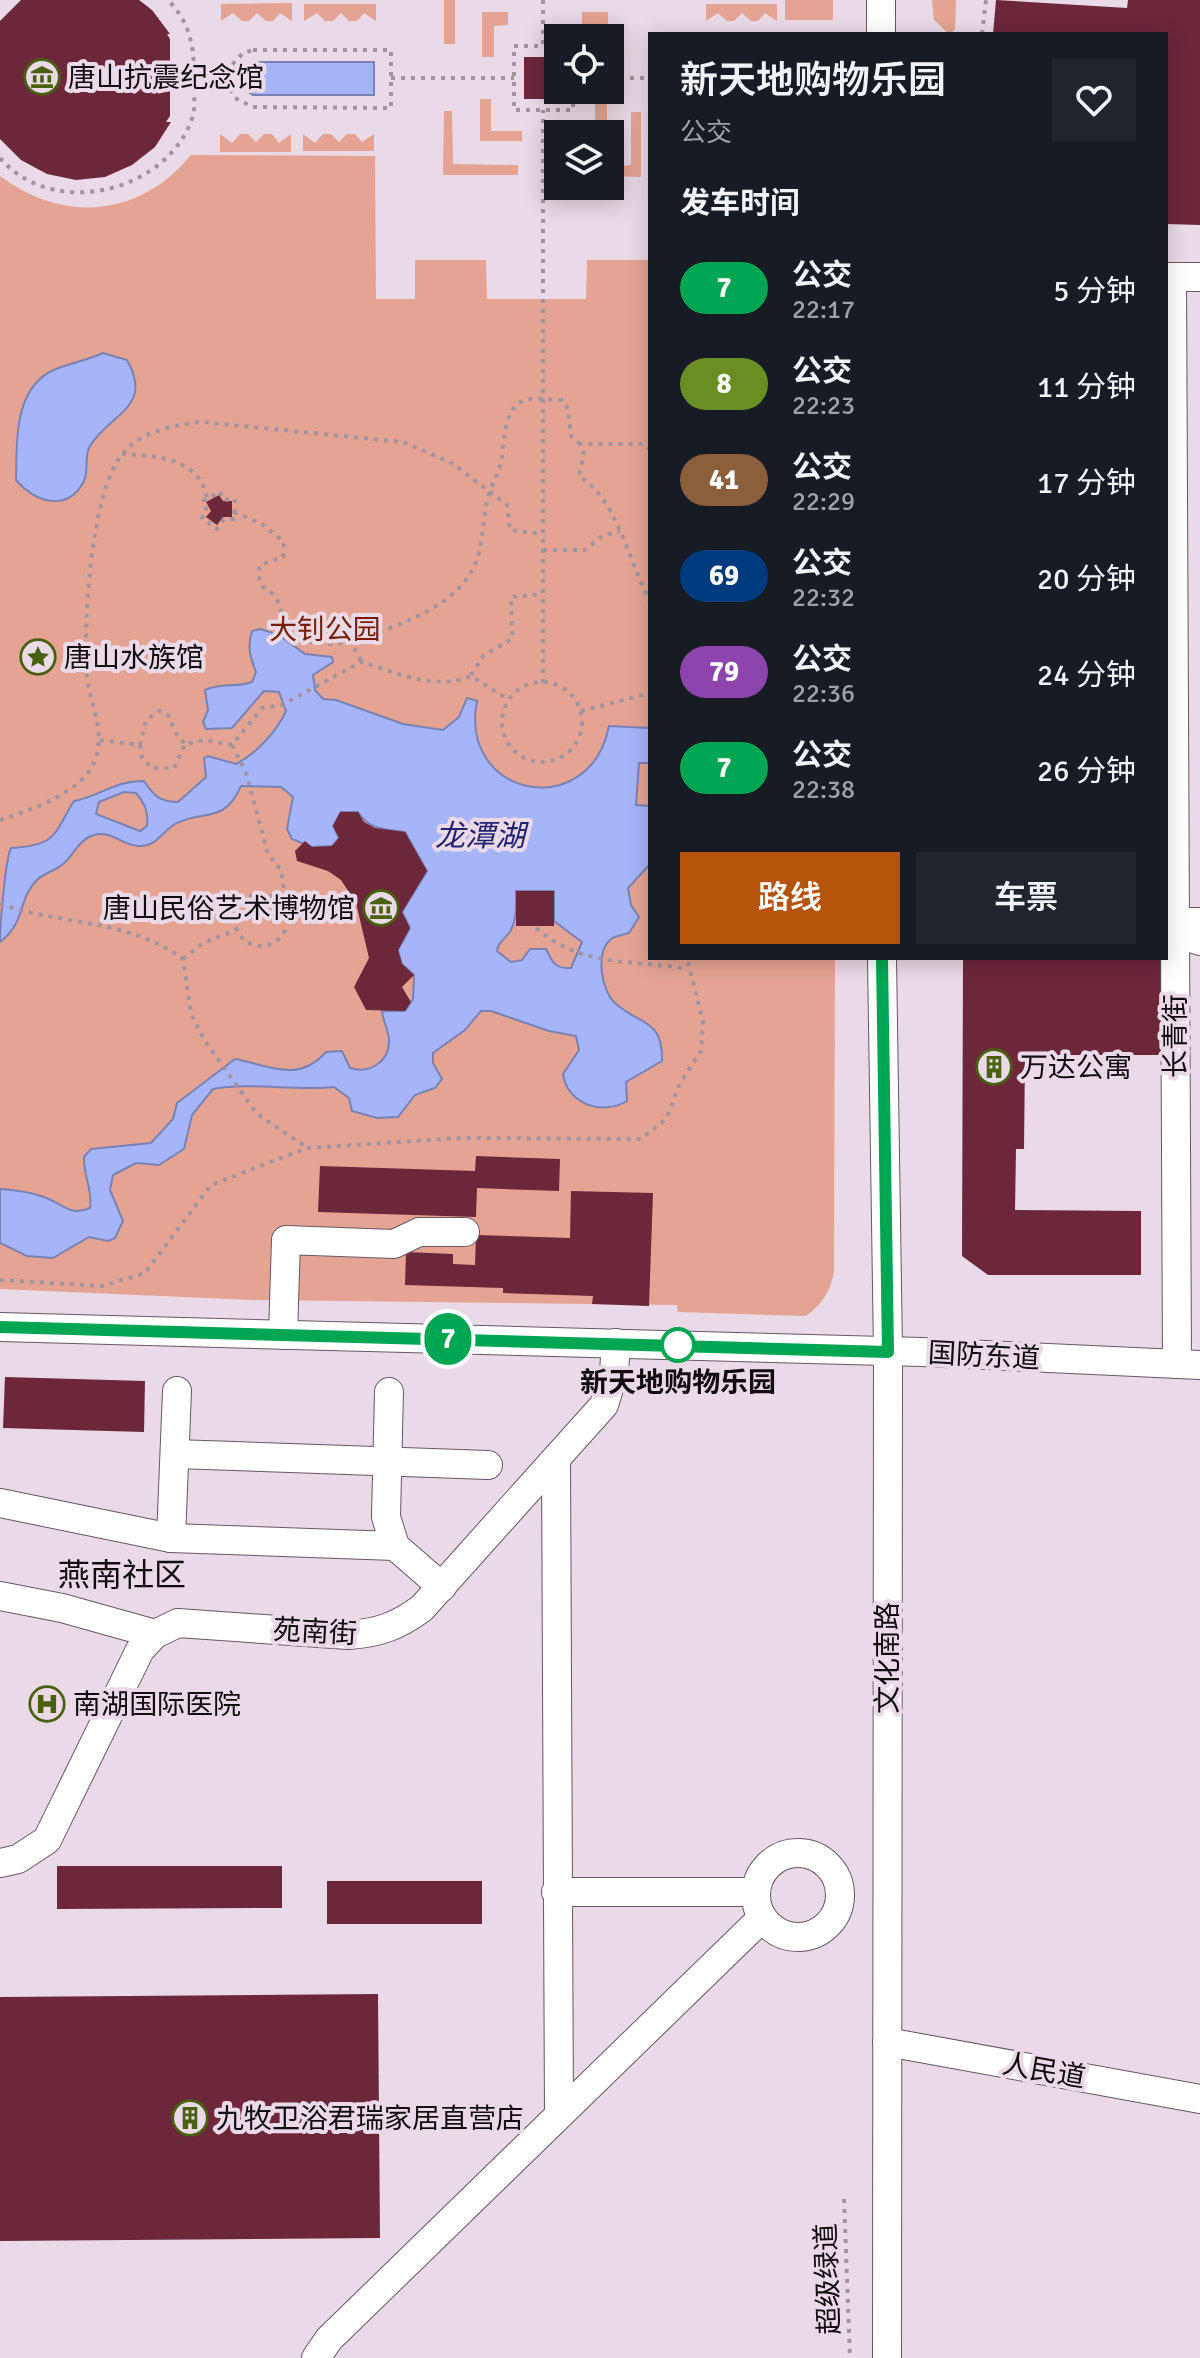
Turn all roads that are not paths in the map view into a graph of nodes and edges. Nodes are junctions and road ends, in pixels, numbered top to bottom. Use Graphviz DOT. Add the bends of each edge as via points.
graph roads {
  1 [pos="881,0"];
  2 [pos="881,32"];
  3 [pos="1179,277"];
  4 [pos="1188,932"];
  5 [pos="882,960"];
  6 [pos="465,1232"];
  7 [pos="0,1327"];
  8 [pos="283,1335"];
  9 [pos="616,1343"];
  10 [pos="888,1352"];
  11 [pos="1188,1364"];
  12 [pos="177,1391"];
  13 [pos="389,1392"];
  14 [pos="175,1454"];
  15 [pos="387,1461"];
  16 [pos="556,1461"];
  17 [pos="488,1465"];
  18 [pos="0,1503"];
  19 [pos="171,1538"];
  20 [pos="395,1546"];
  21 [pos="442,1587"];
  22 [pos="0,1596"];
  23 [pos="155,1634"];
  24 [pos="0,1863"];
  25 [pos="556,1892"];
  26 [pos="887,1892"];
  27 [pos="840,1893"];
  28 [pos="759,1905"];
  29 [pos="887,2042"];
  30 [pos="1200,2099"];
  31 [pos="559,2115"];
  32 [pos="316,2358"];
  33 [pos="887,2358"];
  1 -- 2 [label="street"];
  3 -- 4 [label="street, 长青街"];
  4 -- 11 [label="street, 长青街"];
  5 -- 10 [label="street, 文化南路"];
  6 -- 8 [label="street" via="419,1232 394,1244 286,1240"];
  7 -- 8 [label="street, 国防东道"];
  8 -- 9 [label="street, 国防东道"];
  9 -- 10 [label="street, 国防东道"];
  9 -- 16 [label="street, 苑南街" via="604,1405"];
  10 -- 11 [label="street, 国防东道"];
  10 -- 26 [label="street, 文化南路"];
  12 -- 14 [label="street"];
  13 -- 15 [label="street"];
  14 -- 15 [label="street"];
  14 -- 19 [label="street"];
  15 -- 17 [label="street"];
  15 -- 20 [label="street" via="386,1517"];
  16 -- 21 [label="street, 苑南街"];
  16 -- 25 [label="street"];
  18 -- 19 [label="street"];
  19 -- 20 [label="street"];
  20 -- 21 [label="street"];
  21 -- 23 [label="street, 苑南街" via="400,1624 376,1633 178,1623"];
  22 -- 23 [label="street"];
  23 -- 24 [label="street" via="140,1650 47,1840 18,1859"];
  25 -- 28 [label="street"];
  25 -- 31 [label="street"];
  26 -- 27 [label="street"];
  26 -- 29 [label="street, 文化南路"];
  27 -- 28 [label="street" via="832,1919 811,1935 783,1935"];
  27 -- 28 [label="street" via="829,1868 805,1854 778,1858 767,1867"];
  28 -- 31 [label="street"];
  29 -- 30 [label="street, 人民道"];
  29 -- 33 [label="street, 文化南路"];
  31 -- 32 [label="street" via="329,2339"];
}
